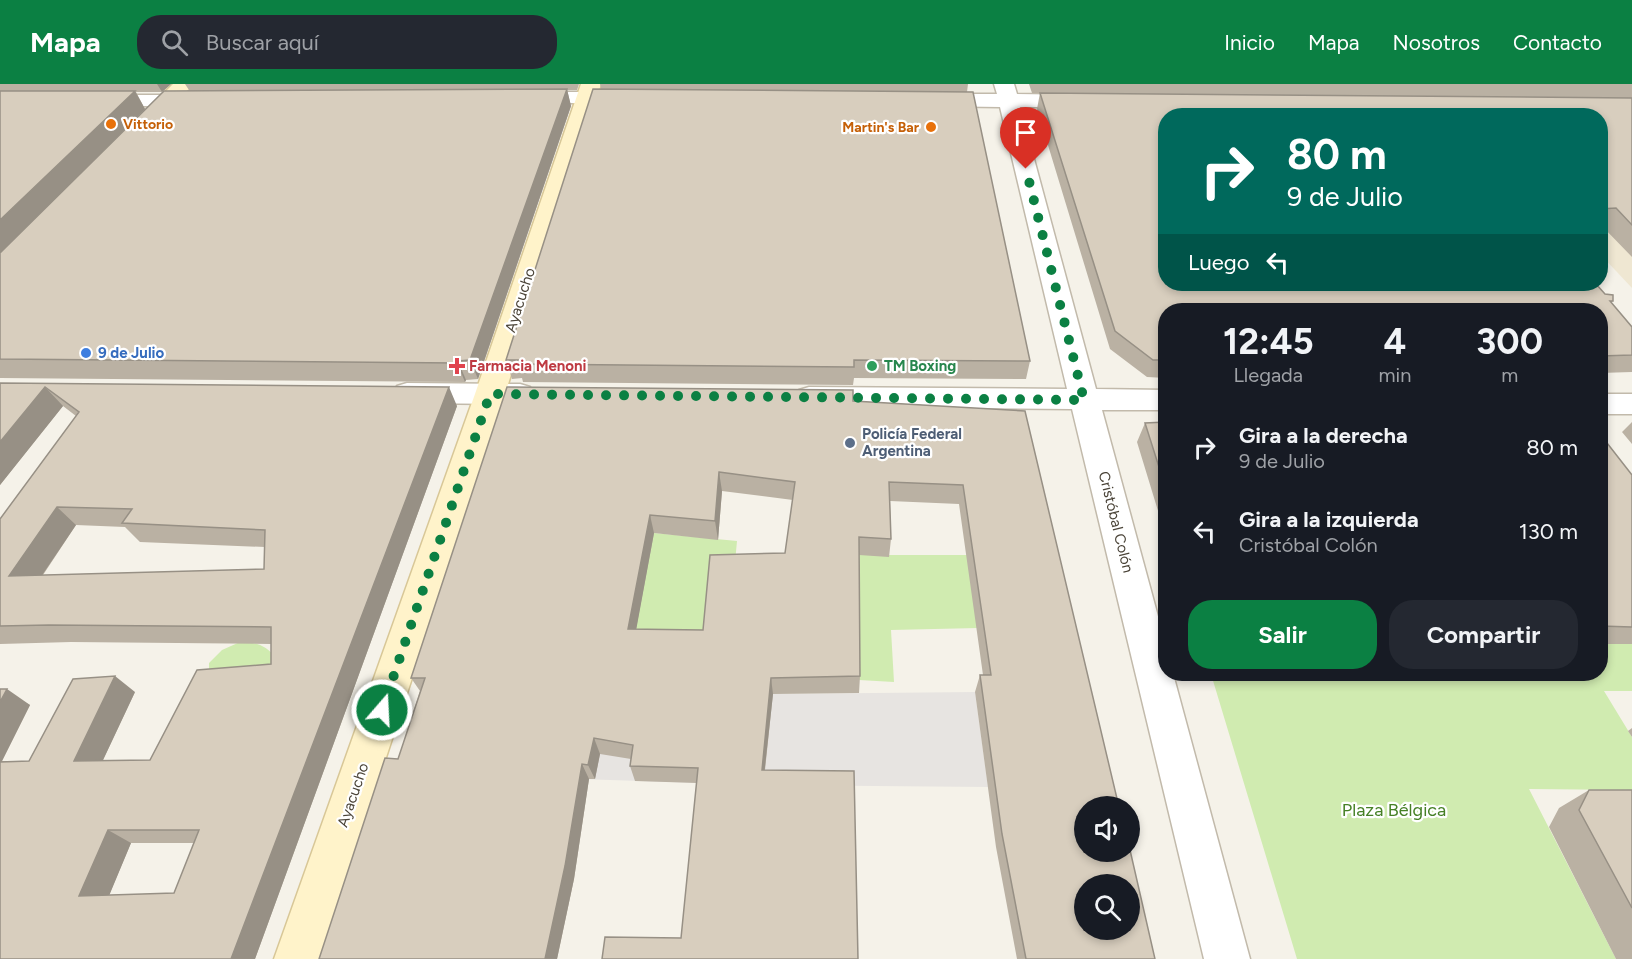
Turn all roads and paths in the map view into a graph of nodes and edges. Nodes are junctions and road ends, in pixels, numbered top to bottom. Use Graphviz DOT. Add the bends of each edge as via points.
graph roads {
  1 [pos="184,84"];
  2 [pos="589,91"];
  3 [pos="1006,92"];
  4 [pos="502,98"];
  5 [pos="645,98"];
  6 [pos="914,100"];
  7 [pos="71,101"];
  8 [pos="167,101"];
  9 [pos="215,101"];
  10 [pos="1104,101"];
  11 [pos="133,135"];
  12 [pos="382,393"];
  13 [pos="490,394"];
  14 [pos="549,394"];
  15 [pos="787,397"];
  16 [pos="1084,400"];
  17 [pos="1158,400"];
  18 [pos="1608,404"];
  19 [pos="1632,404"];
  20 [pos="297,959"];
  21 [pos="1227,959"];
  1 -- 8 [label="main road"];
  2 -- 4 [label="street"];
  2 -- 5 [label="street"];
  2 -- 13 [label="main road, Ayacucho"];
  3 -- 6 [label="street"];
  3 -- 10 [label="street"];
  3 -- 16 [label="street, Cristóbal Colón"];
  7 -- 8 [label="street"];
  8 -- 9 [label="street"];
  8 -- 11 [label="main road"];
  12 -- 13 [label="street"];
  13 -- 14 [label="street"];
  13 -- 20 [label="main road, Ayacucho"];
  15 -- 16 [label="street"];
  16 -- 17 [label="street"];
  16 -- 21 [label="street, Cristóbal Colón"];
  18 -- 19 [label="street"];
}
